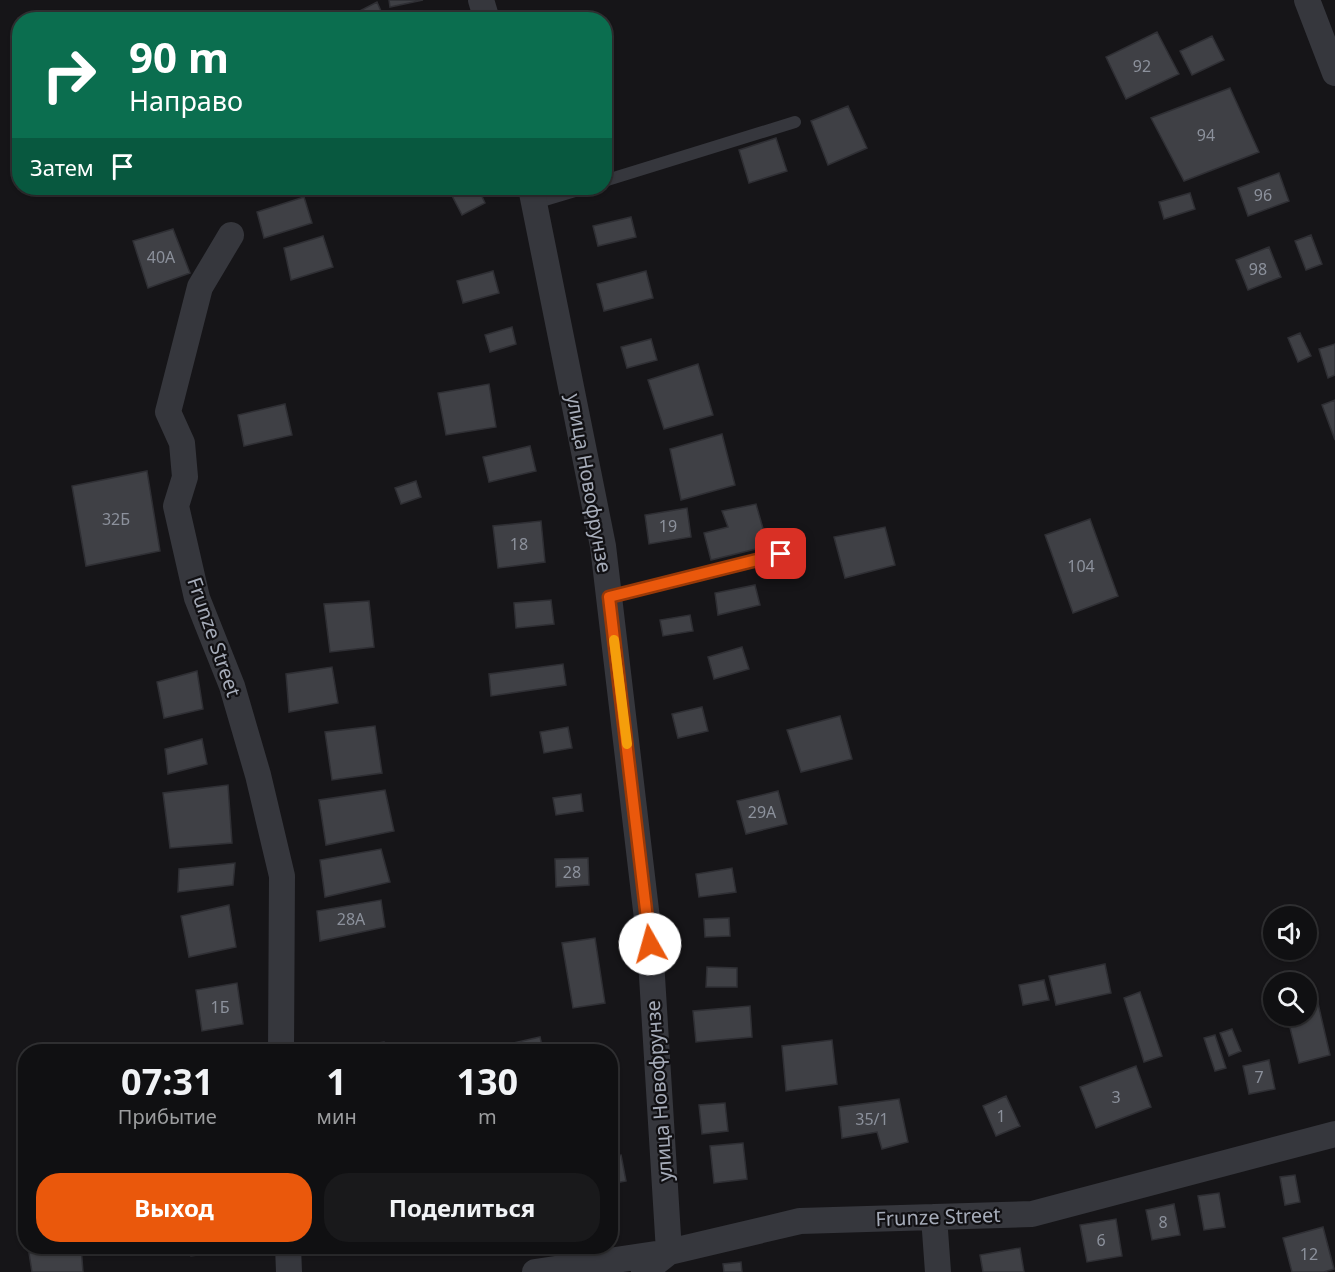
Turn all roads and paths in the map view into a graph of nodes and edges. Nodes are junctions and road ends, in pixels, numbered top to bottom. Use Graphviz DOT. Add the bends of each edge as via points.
graph roads {
  1 [pos="1307,0"];
  2 [pos="1335,73"];
  3 [pos="795,122"];
  4 [pos="612,179"];
  5 [pos="533,195"];
  6 [pos="231,235"];
  7 [pos="781,554"];
  8 [pos="609,597"];
  9 [pos="280,1044"];
  10 [pos="1335,1134"];
  11 [pos="934,1217"];
  12 [pos="669,1252"];
  13 [pos="288,1254"];
  14 [pos="289,1272"];
  15 [pos="535,1272"];
  16 [pos="644,1272"];
  17 [pos="938,1272"];
  1 -- 2 [label="street"];
  3 -- 4 [label="lane"];
  5 -- 8 [label="street, улица Новофрунзе" via="603,546"];
  6 -- 9 [label="street, Frunze Street" via="200,287 168,412 182,443 185,477 176,506 197,598 232,686 282,876"];
  7 -- 8 [label="lane"];
  8 -- 12 [label="street, улица Новофрунзе" via="650,944"];
  10 -- 11 [label="street, Frunze Street" via="1032,1214"];
  11 -- 12 [label="street, Frunze Street" via="800,1221"];
  11 -- 17 [label="street"];
  12 -- 15 [label="street, Frunze Street"];
  12 -- 16 [label="street"];
  13 -- 14 [label="street"];
}
